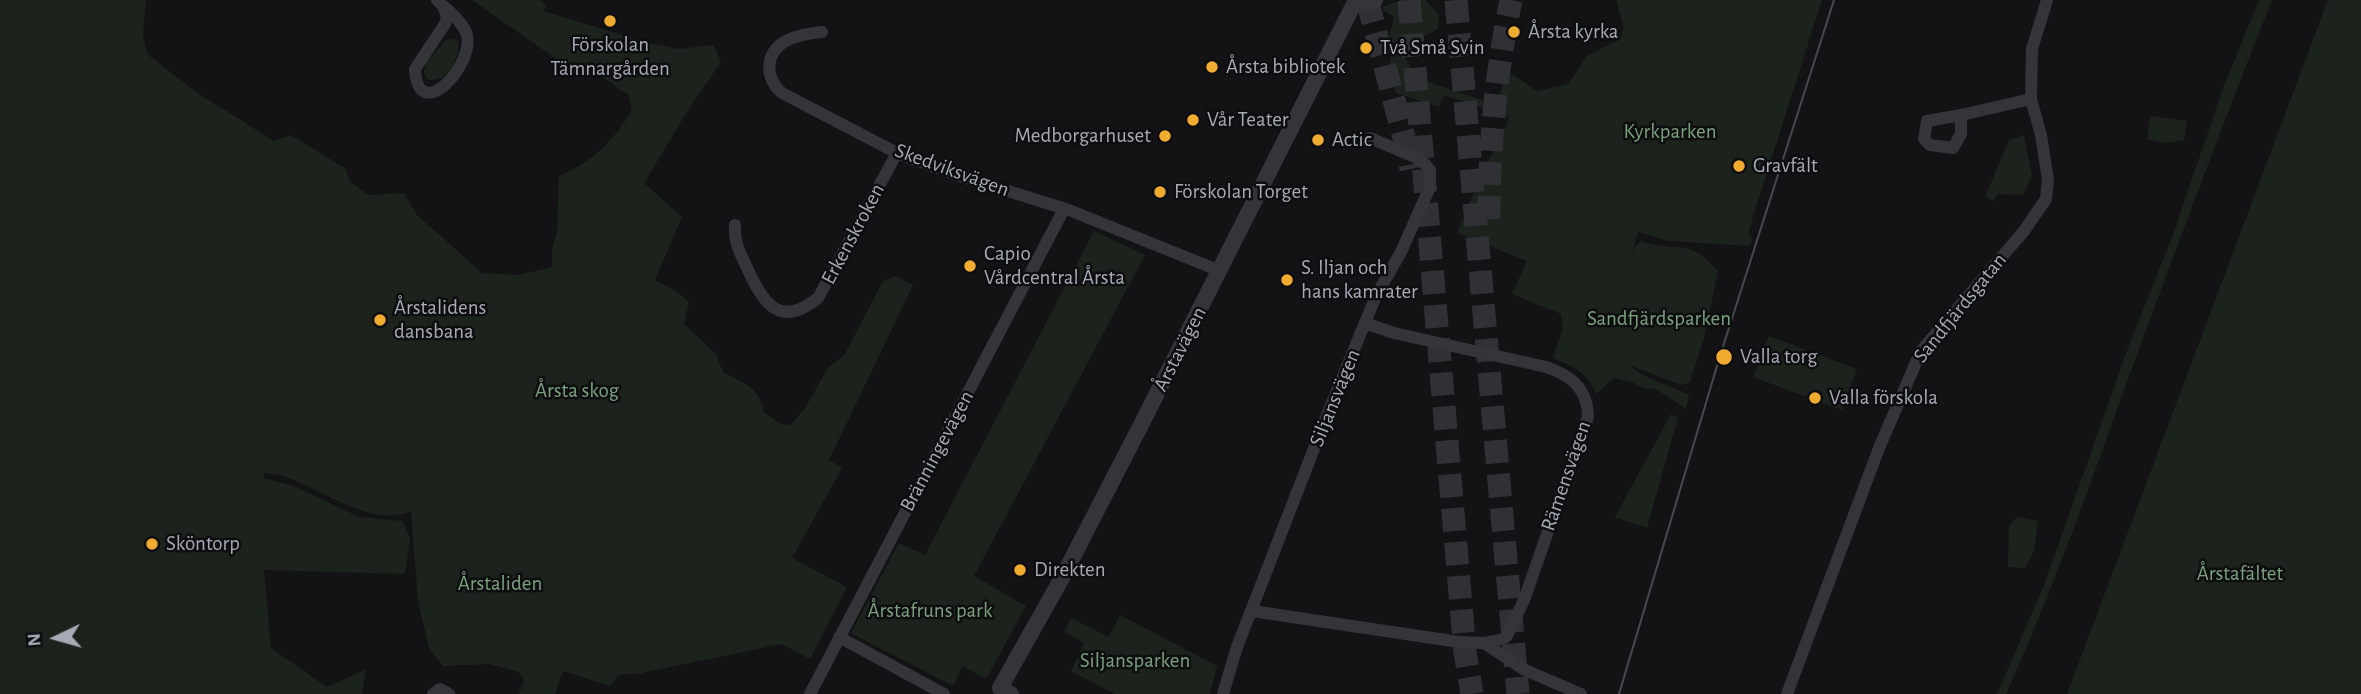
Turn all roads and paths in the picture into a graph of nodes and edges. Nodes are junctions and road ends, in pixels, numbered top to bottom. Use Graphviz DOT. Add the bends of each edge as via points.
graph roads {
  1 [pos="1356,0"];
  2 [pos="1375,0"];
  3 [pos="2047,0"];
  4 [pos="440,3"];
  5 [pos="822,32"];
  6 [pos="2031,99"];
  7 [pos="1961,116"];
  8 [pos="1370,138"];
  9 [pos="897,153"];
  10 [pos="1064,209"];
  11 [pos="735,225"];
  12 [pos="1220,271"];
  13 [pos="1365,323"];
  14 [pos="1252,611"];
  15 [pos="839,637"];
  16 [pos="1484,643"];
  17 [pos="1003,692"];
  18 [pos="433,694"];
  19 [pos="449,694"];
  20 [pos="810,694"];
  21 [pos="944,694"];
  22 [pos="1223,694"];
  23 [pos="1581,694"];
  24 [pos="1787,694"];
  1 -- 2 [label="street, Årstavägen"];
  1 -- 12 [label="street, Årstavägen"];
  3 -- 6 [label="street, Sandfjärdsgatan" via="2032,49"];
  4 -- 4 [label="street" via="447,16 444,24 415,69 418,82 431,94 449,81 466,52 467,34"];
  5 -- 9 [label="street, Skedviksvägen" via="780,46 769,64 771,81 782,93"];
  6 -- 7 [label="street"];
  6 -- 24 [label="street, Sandfjärdsgatan" via="2048,180 2046,199 1921,351 1879,448"];
  8 -- 13 [label="street, Siljansvägen" via="1418,158 1430,170 1430,187"];
  9 -- 10 [label="street, Skedviksvägen"];
  9 -- 11 [label="street, Erkenskroken" via="818,299 807,308 782,312 767,304 734,241"];
  10 -- 12 [label="street, Skedviksvägen"];
  10 -- 15 [label="street, Bränningevägen"];
  12 -- 17 [label="street, Årstavägen"];
  13 -- 14 [label="street, Siljansvägen"];
  13 -- 16 [label="street, Rämensvägen" via="1546,367 1569,376 1585,397 1588,417 1524,600 1507,636"];
  14 -- 16 [label="street"];
  14 -- 22 [label="street, Siljansvägen"];
  15 -- 20 [label="street, Bränningevägen"];
  15 -- 21 [label="street"];
  16 -- 23 [label="street" via="1525,670"];
  18 -- 19 [label="street" via="440,690"];
}
